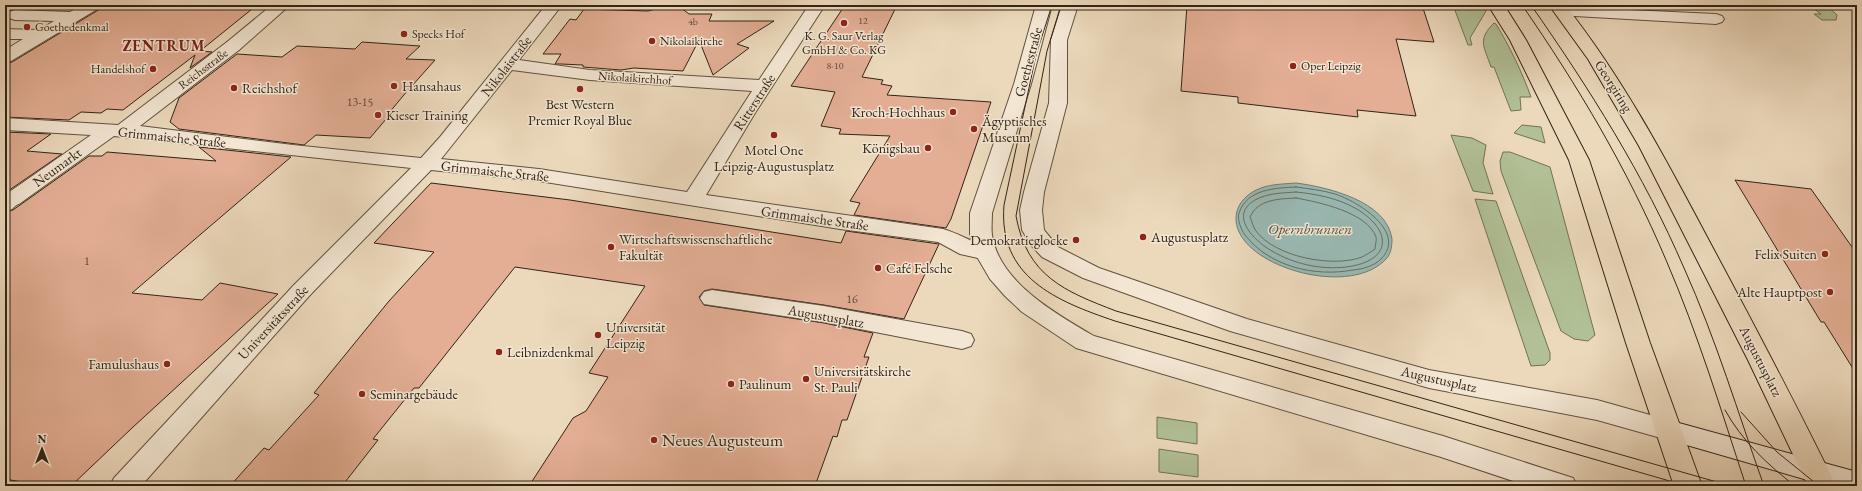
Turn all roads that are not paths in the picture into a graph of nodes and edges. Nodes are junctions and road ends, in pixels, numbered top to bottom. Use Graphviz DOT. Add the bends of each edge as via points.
graph roads {
  1 [pos="30,5"];
  2 [pos="93,5"];
  3 [pos="282,5"];
  4 [pos="554,5"];
  5 [pos="817,5"];
  6 [pos="1044,5"];
  7 [pos="1070,5"];
  8 [pos="1496,5"];
  9 [pos="1705,5"];
  10 [pos="1560,9"];
  11 [pos="73,17"];
  12 [pos="10,18"];
  13 [pos="5,34"];
  14 [pos="41,36"];
  15 [pos="5,57"];
  16 [pos="507,64"];
  17 [pos="1059,76"];
  18 [pos="764,86"];
  19 [pos="5,124"];
  20 [pos="116,130"];
  21 [pos="427,163"];
  22 [pos="1663,173"];
  23 [pos="693,199"];
  24 [pos="8,203"];
  25 [pos="978,251"];
  26 [pos="712,298"];
  27 [pos="962,340"];
  28 [pos="1668,430"];
  29 [pos="1818,478"];
  30 [pos="1857,482"];
  31 [pos="124,486"];
  32 [pos="1563,486"];
  33 [pos="1688,486"];
  1 -- 12 [label="street"];
  2 -- 11 [label="street"];
  3 -- 20 [label="street, Reichsstraße" via="233,46"];
  4 -- 16 [label="street, Nikolaistraße"];
  5 -- 18 [label="street, Ritterstraße"];
  6 -- 32 [label="street, Goethestraße" via="1023,83 981,214 982,238 986,251 996,271 1011,290 1061,328 1085,342 1443,447"];
  7 -- 17 [label="street, Goethestraße" via="1059,40"];
  8 -- 28 [label="main road" via="1518,40 1579,160"];
  9 -- 10 [label="street" via="1716,19"];
  10 -- 22 [label="main road, Georgiring" via="1595,56 1626,105"];
  11 -- 12 [label="street"];
  11 -- 14 [label="street"];
  13 -- 14 [label="street"];
  14 -- 15 [label="street"];
  16 -- 18 [label="street, Nikolaikirchhof" via="590,75"];
  16 -- 21 [label="street, Nikolaistraße"];
  17 -- 28 [label="street, Augustusplatz" via="1058,103 1031,210 1033,230 1050,252 1091,273 1239,326 1429,379 1597,410"];
  18 -- 23 [label="street, Ritterstraße"];
  19 -- 20 [label="street, Grimmaische Straße"];
  20 -- 21 [label="street, Grimmaische Straße" via="294,151"];
  20 -- 24 [label="street, Neumarkt"];
  21 -- 23 [label="street, Grimmaische Straße" via="539,175"];
  21 -- 31 [label="street, Universitätsstraße" via="302,290"];
  22 -- 29 [label="main road, Augustusplatz" via="1769,375"];
  23 -- 25 [label="street, Grimmaische Straße" via="943,236 968,249"];
  26 -- 27 [label="street, Augustusplatz" via="824,314"];
  28 -- 29 [label="street, Augustusplatz"];
  28 -- 33 [label="main road"];
  29 -- 30 [label="street, Augustusplatz"];
}
